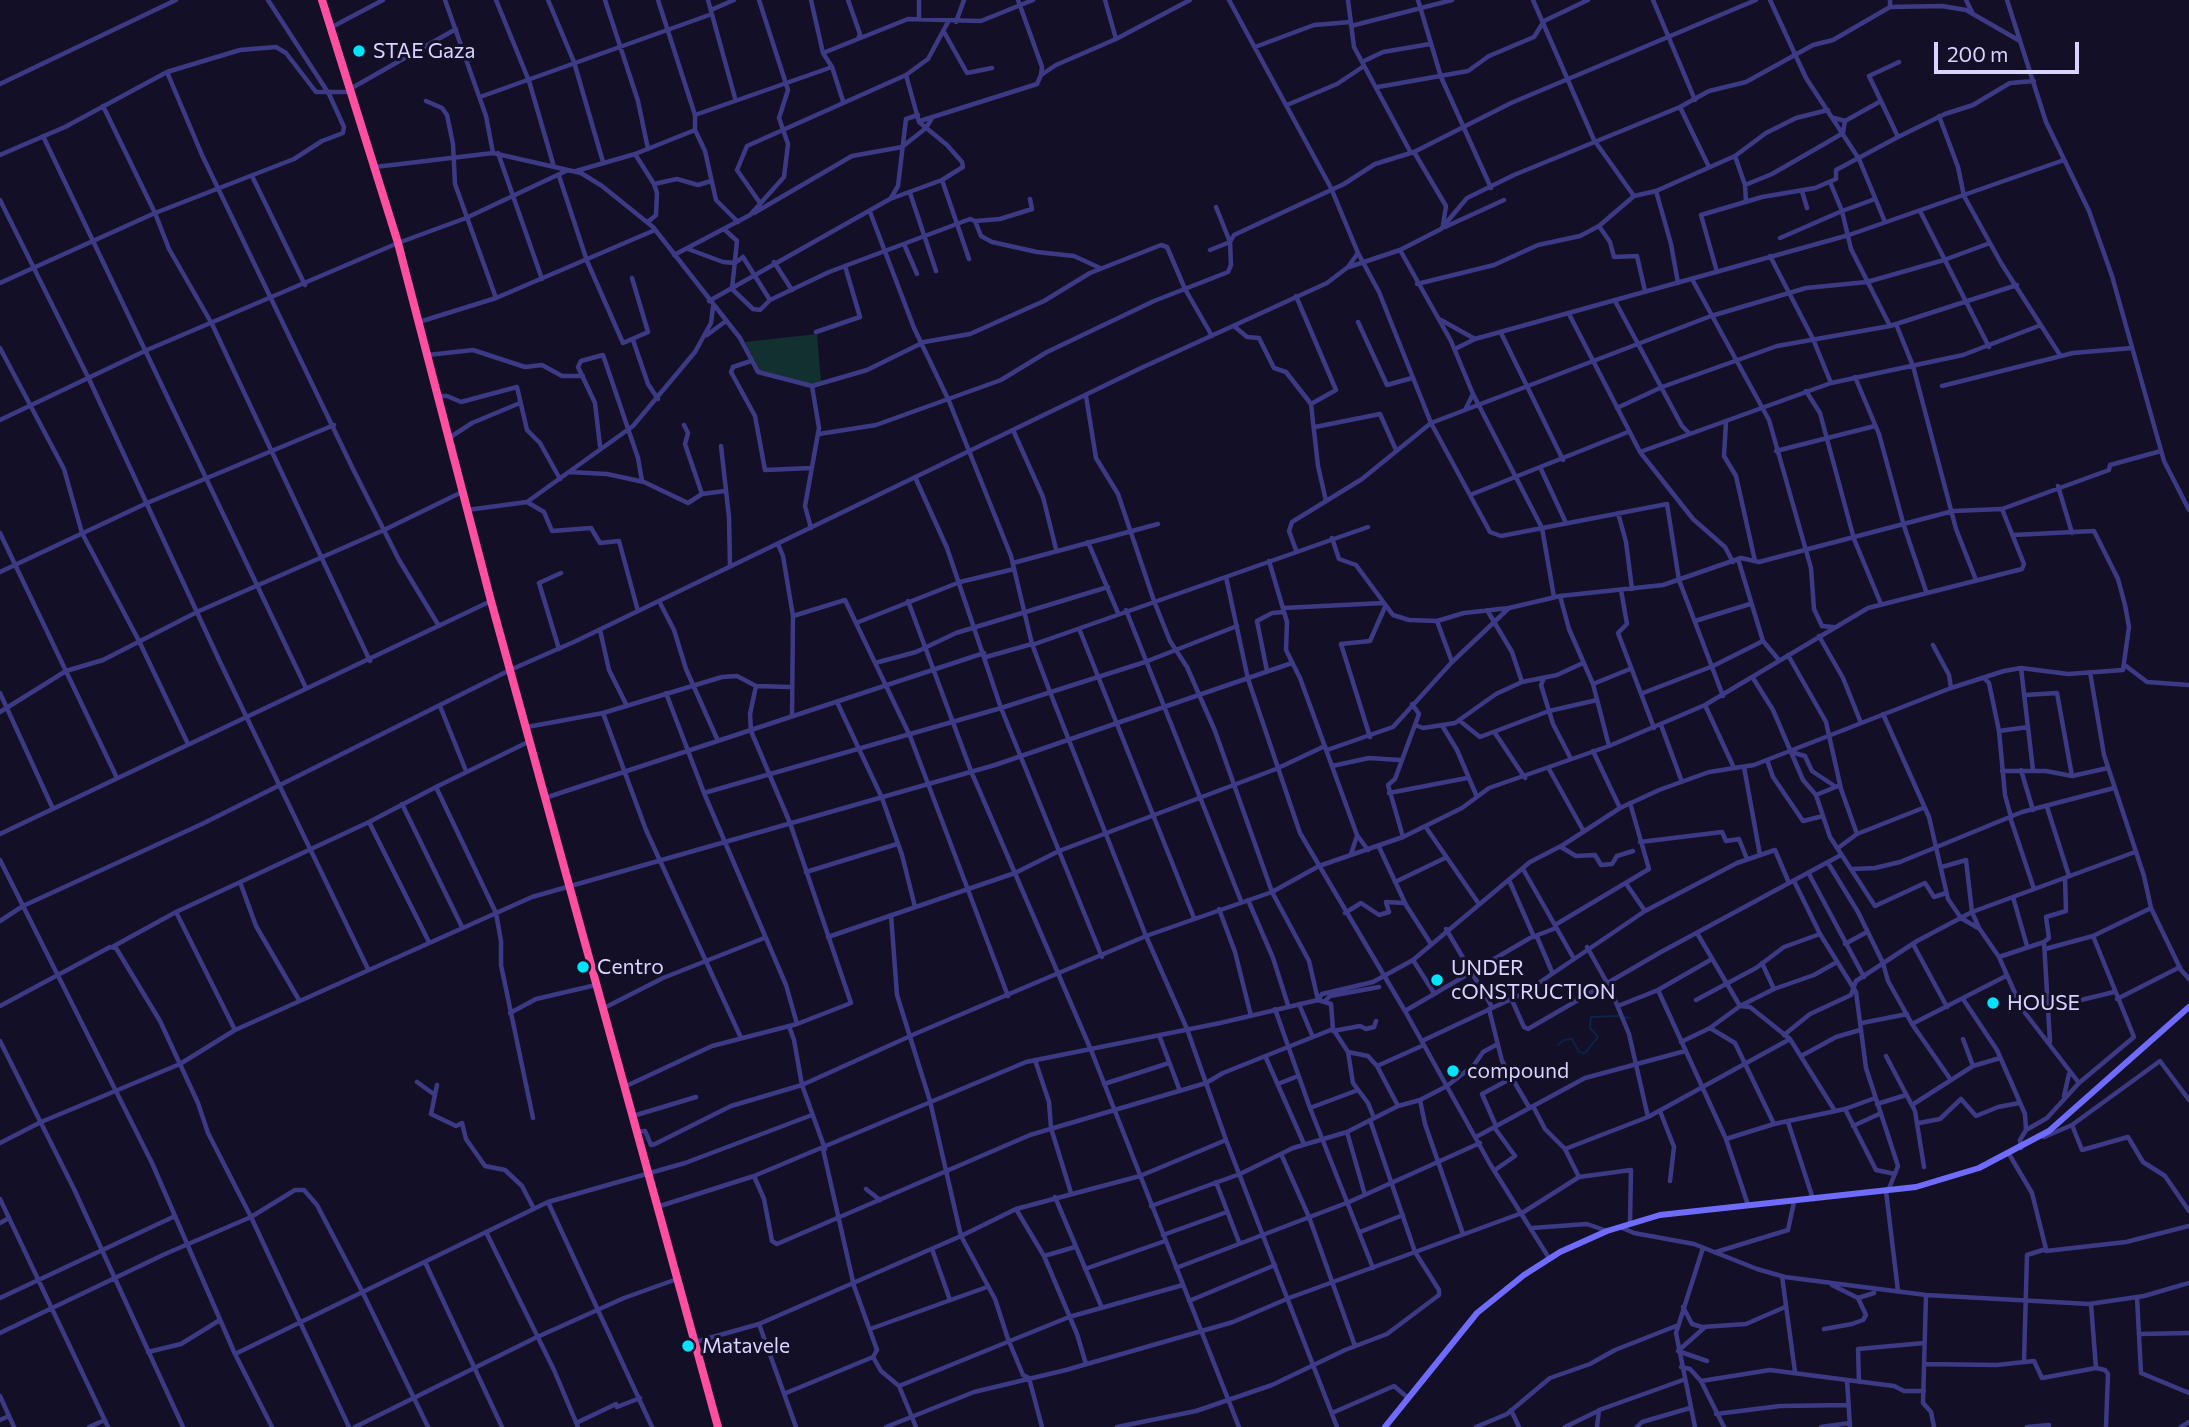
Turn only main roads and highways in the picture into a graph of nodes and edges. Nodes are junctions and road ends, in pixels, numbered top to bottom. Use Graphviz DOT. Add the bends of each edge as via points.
graph roads {
  1 [pos="322,0"];
  2 [pos="2189,1007"];
  3 [pos="716,1426"];
  4 [pos="1385,1427"];
  1 -- 3 [label="highway" via="398,243"];
  2 -- 4 [label="main road" via="2037,1140 1955,1177 1887,1191 1666,1214 1607,1231 1549,1258 1477,1312"];
}
